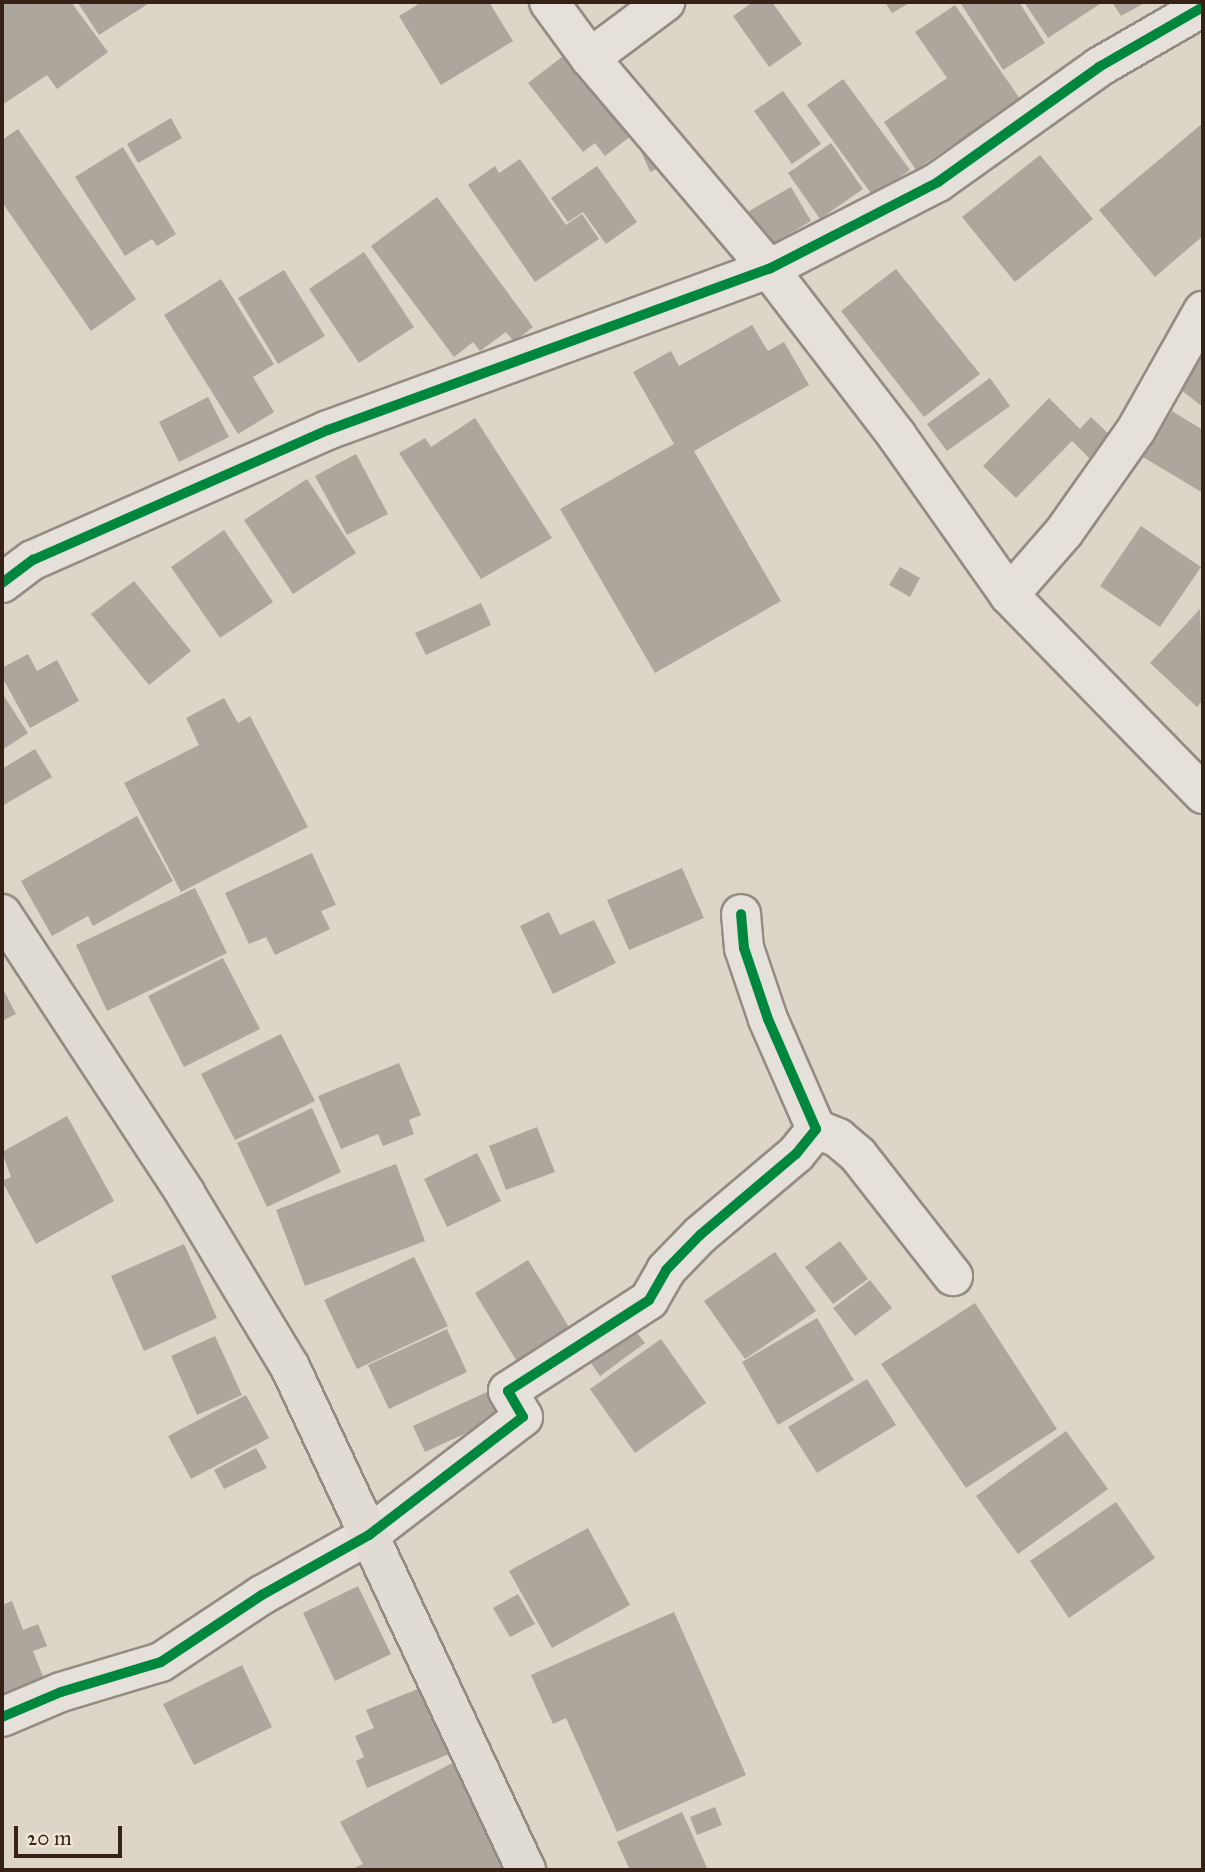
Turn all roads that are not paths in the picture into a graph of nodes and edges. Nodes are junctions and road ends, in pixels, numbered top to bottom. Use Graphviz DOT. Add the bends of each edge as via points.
graph roads {
  1 [pos="549,2"];
  2 [pos="666,2"];
  3 [pos="1203,7"];
  4 [pos="590,58"];
  5 [pos="768,269"];
  6 [pos="1203,311"];
  7 [pos="2,583"];
  8 [pos="1009,595"];
  9 [pos="1203,794"];
  10 [pos="2,914"];
  11 [pos="741,914"];
  12 [pos="816,1129"];
  13 [pos="953,1276"];
  14 [pos="369,1535"];
  15 [pos="2,1717"];
  16 [pos="526,1870"];
  1 -- 4 [label="street"];
  2 -- 4 [label="street"];
  3 -- 5 [label="street" via="1099,66 938,182"];
  4 -- 5 [label="street"];
  5 -- 7 [label="street" via="328,430 33,560"];
  5 -- 8 [label="street" via="897,436"];
  6 -- 8 [label="street" via="1136,430 1064,532"];
  8 -- 9 [label="street"];
  10 -- 14 [label="main road" via="185,1193 283,1356"];
  11 -- 12 [label="street" via="744,948 768,1019"];
  12 -- 13 [label="street" via="838,1138 858,1155"];
  12 -- 14 [label="street" via="796,1154 666,1270 649,1300 508,1391 523,1417"];
  14 -- 15 [label="street" via="262,1595 161,1662 61,1692"];
  14 -- 16 [label="main road"];
}
